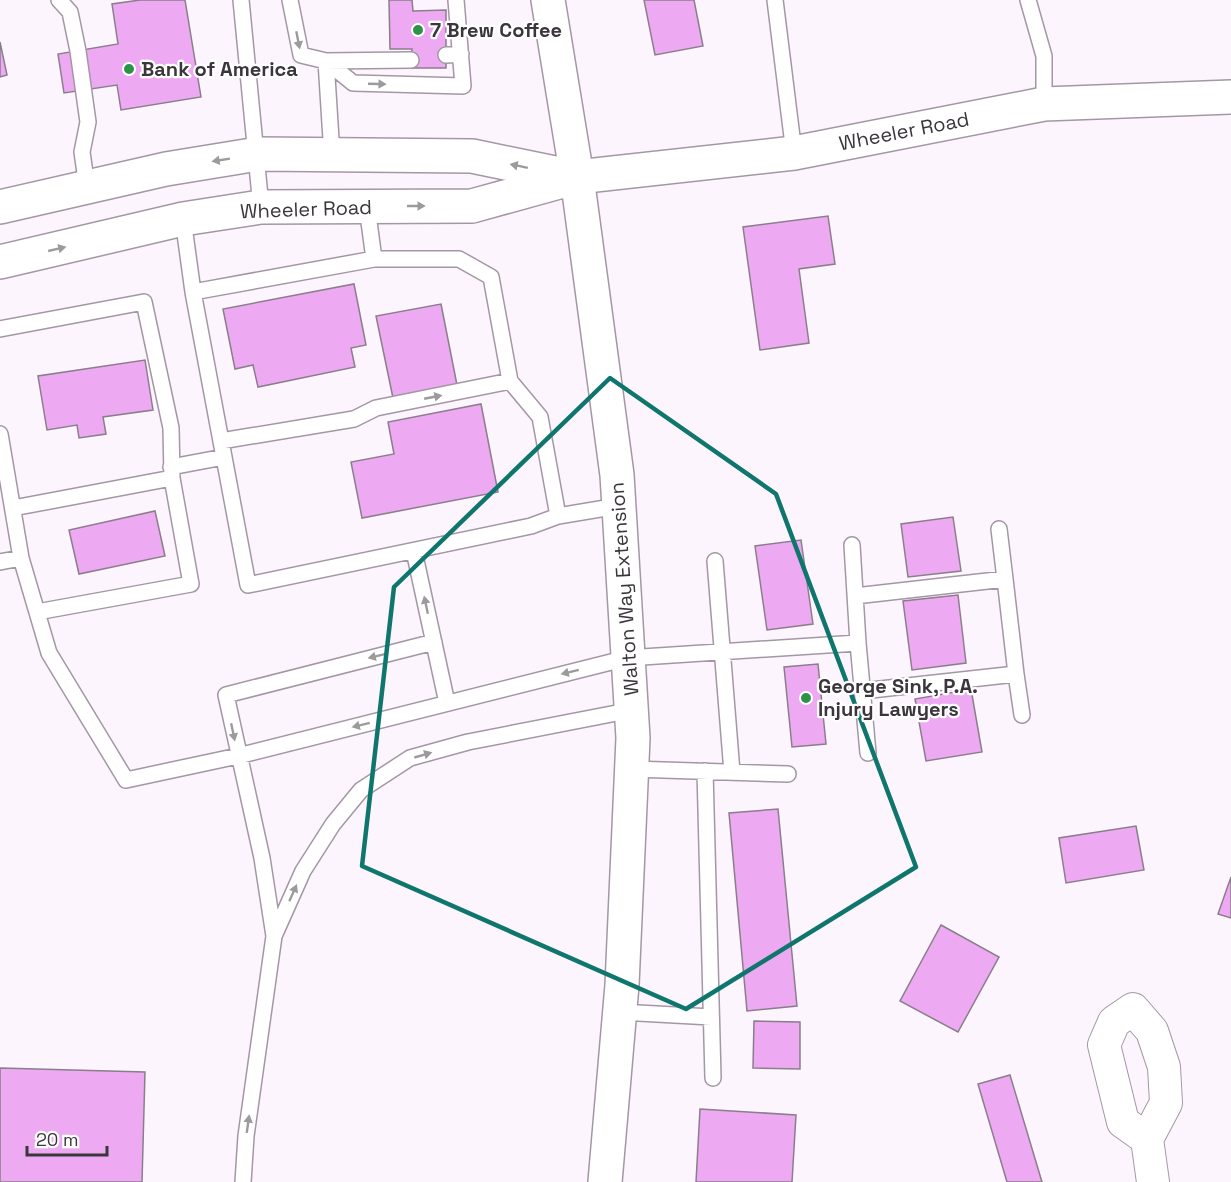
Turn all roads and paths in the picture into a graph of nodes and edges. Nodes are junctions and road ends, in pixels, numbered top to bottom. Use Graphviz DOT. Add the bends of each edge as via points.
graph roads {
  1 [pos="59,0"];
  2 [pos="241,0"];
  3 [pos="290,0"];
  4 [pos="456,0"];
  5 [pos="548,0"];
  6 [pos="775,0"];
  7 [pos="1028,0"];
  8 [pos="411,60"];
  9 [pos="326,61"];
  10 [pos="1231,97"];
  11 [pos="1044,104"];
  12 [pos="794,153"];
  13 [pos="258,154"];
  14 [pos="332,155"];
  15 [pos="577,177"];
  16 [pos="87,187"];
  17 [pos="0,207"];
  18 [pos="261,207"];
  19 [pos="368,207"];
  20 [pos="183,219"];
  21 [pos="374,259"];
  22 [pos="0,262"];
  23 [pos="193,291"];
  24 [pos="0,329"];
  25 [pos="510,381"];
  26 [pos="0,434"];
  27 [pos="222,449"];
  28 [pos="171,473"];
  29 [pos="618,506"];
  30 [pos="13,508"];
  31 [pos="558,516"];
  32 [pos="999,529"];
  33 [pos="852,545"];
  34 [pos="414,551"];
  35 [pos="21,558"];
  36 [pos="715,561"];
  37 [pos="0,562"];
  38 [pos="1005,579"];
  39 [pos="855,596"];
  40 [pos="37,612"];
  41 [pos="434,642"];
  42 [pos="858,643"];
  43 [pos="722,652"];
  44 [pos="627,658"];
  45 [pos="1016,674"];
  46 [pos="862,691"];
  47 [pos="447,703"];
  48 [pos="632,710"];
  49 [pos="1022,715"];
  50 [pos="868,753"];
  51 [pos="238,756"];
  52 [pos="632,769"];
  53 [pos="705,771"];
  54 [pos="732,772"];
  55 [pos="788,774"];
  56 [pos="274,936"];
  57 [pos="620,1012"];
  58 [pos="711,1017"];
  59 [pos="713,1078"];
  60 [pos="1147,1139"];
  61 [pos="243,1182"];
  62 [pos="605,1182"];
  63 [pos="1153,1182"];
  1 -- 16 [label="lane" via="70,12 78,51 88,122 82,152"];
  2 -- 13 [label="lane"];
  3 -- 9 [label="lane, one-way" via="301,55"];
  9 -- 4 [label="lane, one-way" via="353,83 462,86 454,54"];
  5 -- 15 [label="main road, Walton Way Extension"];
  6 -- 12 [label="lane"];
  7 -- 11 [label="lane" via="1044,56"];
  8 -- 9 [label="lane"];
  9 -- 14 [label="lane"];
  10 -- 11 [label="main road, Wheeler Road"];
  11 -- 12 [label="main road, Wheeler Road"];
  12 -- 15 [label="main road, Wheeler Road"];
  13 -- 14 [label="main road, Wheeler Road"];
  13 -- 16 [label="main road, Wheeler Road, one-way"];
  13 -- 18 [label="lane"];
  15 -- 14 [label="main road, Wheeler Road, one-way" via="472,156"];
  19 -- 15 [label="main road, Wheeler Road, one-way" via="472,206"];
  15 -- 29 [label="main road, Walton Way Extension"];
  16 -- 17 [label="main road, Wheeler Road"];
  18 -- 19 [label="main road, Wheeler Road"];
  18 -- 20 [label="main road, Wheeler Road"];
  19 -- 21 [label="lane"];
  22 -- 20 [label="main road, Wheeler Road, one-way"];
  20 -- 23 [label="lane"];
  21 -- 23 [label="lane"];
  21 -- 25 [label="lane" via="459,259 492,277"];
  23 -- 27 [label="lane"];
  24 -- 28 [label="lane" via="144,303 171,428"];
  27 -- 25 [label="lane, one-way" via="354,419 376,408"];
  25 -- 31 [label="lane" via="540,417"];
  26 -- 30 [label="lane"];
  27 -- 28 [label="lane"];
  27 -- 34 [label="lane" via="248,585"];
  28 -- 30 [label="lane"];
  28 -- 40 [label="lane" via="191,584"];
  29 -- 31 [label="lane"];
  29 -- 44 [label="main road, Walton Way Extension"];
  30 -- 35 [label="lane"];
  31 -- 34 [label="lane" via="531,526"];
  32 -- 38 [label="lane"];
  33 -- 39 [label="lane"];
  41 -- 34 [label="lane, one-way"];
  35 -- 37 [label="lane"];
  35 -- 40 [label="lane"];
  36 -- 43 [label="lane"];
  38 -- 39 [label="lane"];
  38 -- 45 [label="lane"];
  39 -- 42 [label="lane"];
  40 -- 51 [label="lane" via="49,653 126,780"];
  41 -- 47 [label="lane"];
  41 -- 51 [label="lane, one-way" via="226,695"];
  42 -- 43 [label="lane"];
  42 -- 46 [label="lane"];
  43 -- 44 [label="lane"];
  43 -- 54 [label="lane"];
  44 -- 47 [label="lane, one-way"];
  44 -- 48 [label="main road, Walton Way Extension"];
  45 -- 46 [label="lane"];
  45 -- 49 [label="lane"];
  46 -- 50 [label="lane"];
  47 -- 51 [label="lane, one-way"];
  48 -- 52 [label="main road, Walton Way Extension"];
  56 -- 48 [label="lane, one-way" via="303,871 333,824 361,790 411,758 468,742"];
  51 -- 56 [label="lane" via="262,858"];
  52 -- 53 [label="lane"];
  52 -- 57 [label="main road, Walton Way Extension"];
  53 -- 54 [label="lane"];
  53 -- 58 [label="lane"];
  54 -- 55 [label="lane"];
  61 -- 56 [label="lane, one-way"];
  57 -- 58 [label="lane"];
  57 -- 62 [label="main road, Walton Way Extension"];
  58 -- 59 [label="lane"];
  60 -- 63 [label="street"];
}
